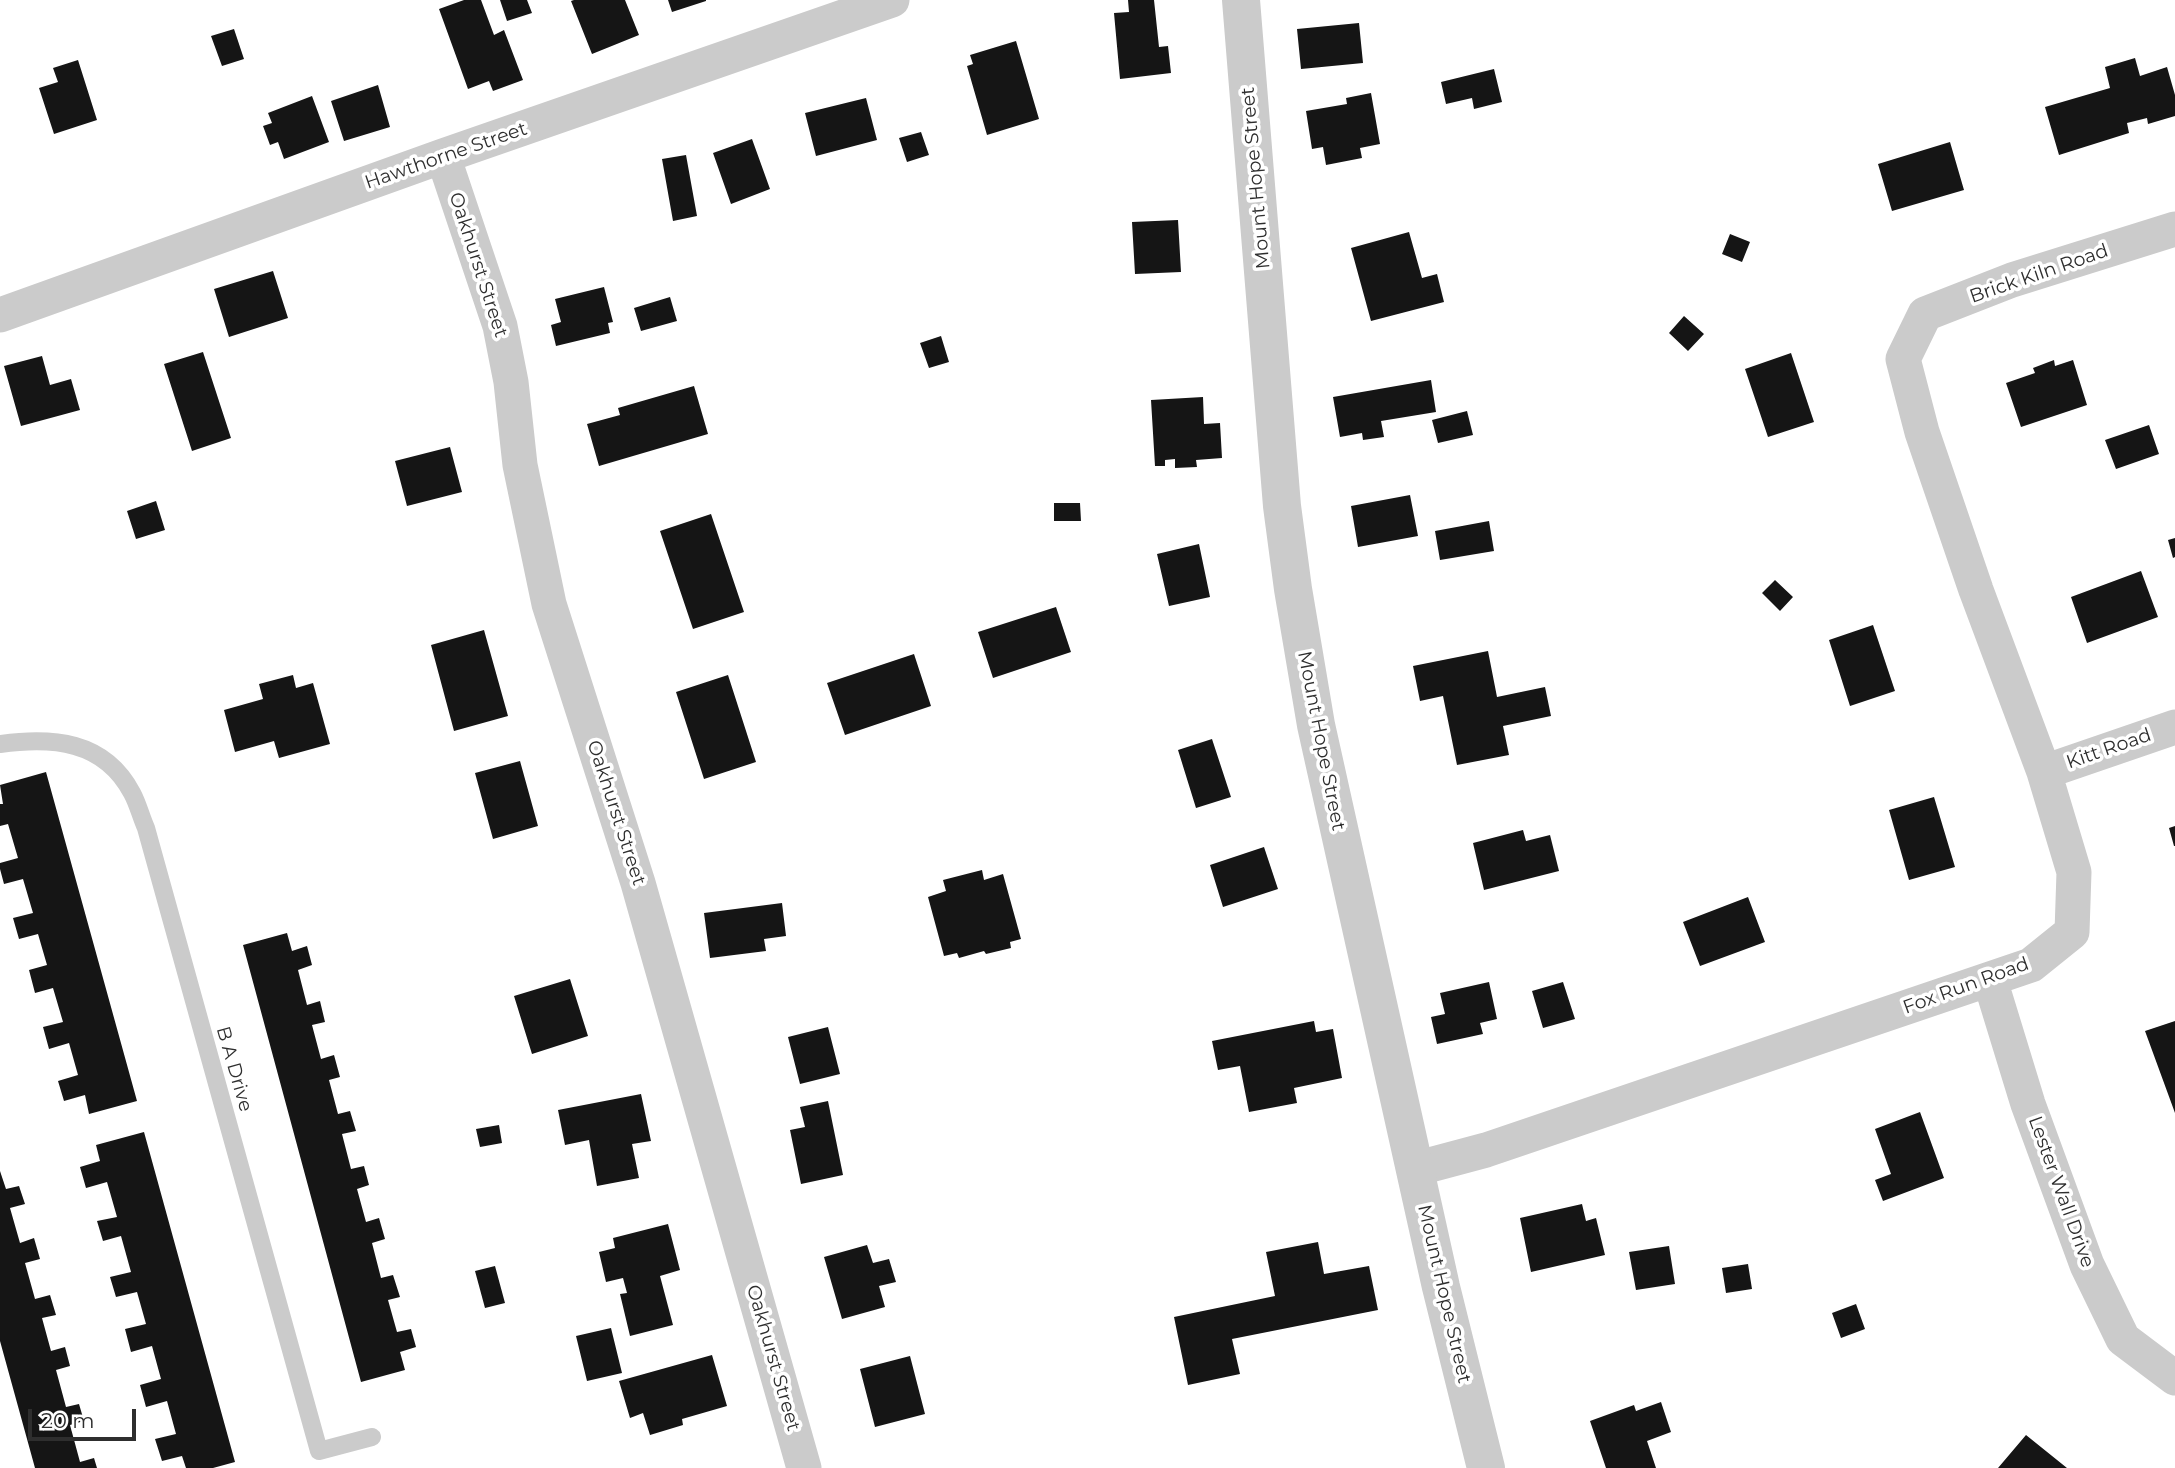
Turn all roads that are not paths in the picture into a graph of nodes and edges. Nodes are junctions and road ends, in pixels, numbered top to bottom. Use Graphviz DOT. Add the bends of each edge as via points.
graph roads {
  1 [pos="892,0"];
  2 [pos="1241,0"];
  3 [pos="443,156"];
  4 [pos="2175,229"];
  5 [pos="0,315"];
  6 [pos="1915,335"];
  7 [pos="2175,727"];
  8 [pos="0,744"];
  9 [pos="2044,772"];
  10 [pos="1990,980"];
  11 [pos="1415,1169"];
  12 [pos="2175,1378"];
  13 [pos="372,1437"];
  14 [pos="804,1468"];
  15 [pos="1486,1468"];
  1 -- 3 [label="street, Hawthorne Street"];
  2 -- 11 [label="street, Mount Hope Street" via="1282,506 1293,589 1316,726"];
  3 -- 5 [label="street, Hawthorne Street"];
  3 -- 14 [label="street, Oakhurst Street" via="500,327 520,465 549,604 638,883"];
  4 -- 6 [label="street, Brick Kiln Road" via="1925,314"];
  6 -- 9 [label="street, Fox Run Road" via="1903,359 1922,432"];
  7 -- 9 [label="street, Kitt Road"];
  8 -- 13 [label="lane, B A Drive" via="30,740 68,743 117,770 133,793 318,1451"];
  9 -- 10 [label="street, Fox Run Road" via="2074,872 2072,932 2031,965"];
  10 -- 11 [label="street, Fox Run Road" via="1486,1150"];
  10 -- 12 [label="street, Lester Wall Drive" via="2028,1104 2087,1265 2123,1339"];
  11 -- 15 [label="street, Mount Hope Street"];
}
